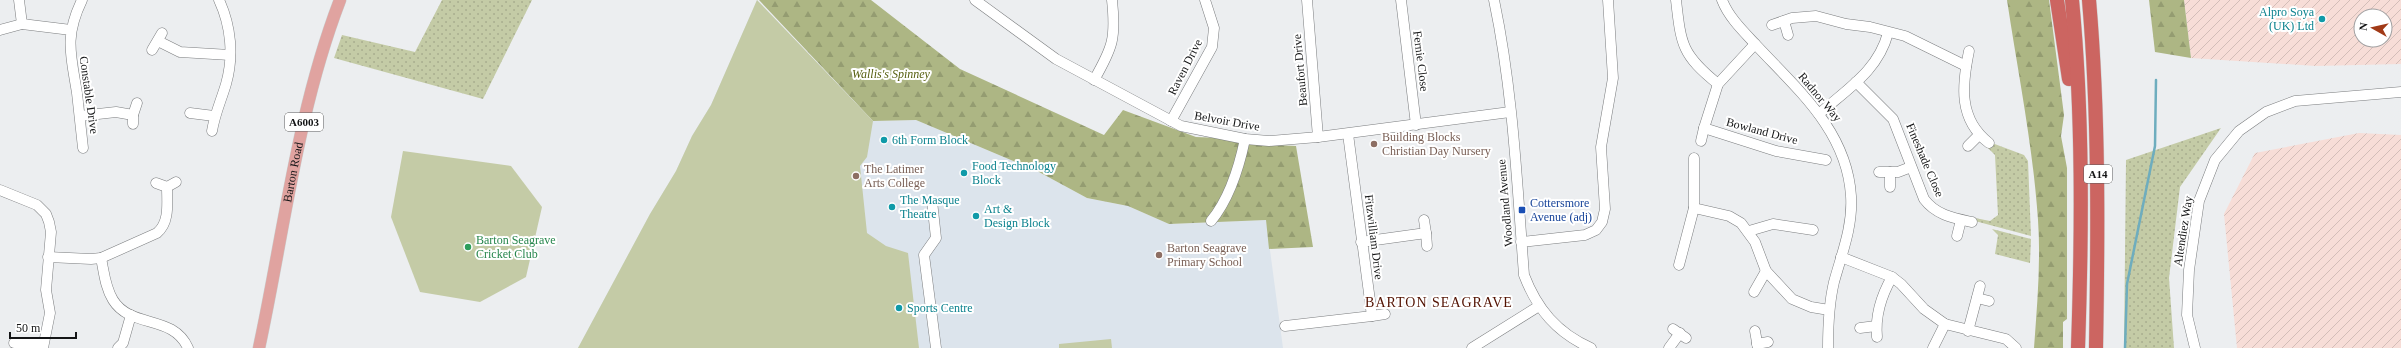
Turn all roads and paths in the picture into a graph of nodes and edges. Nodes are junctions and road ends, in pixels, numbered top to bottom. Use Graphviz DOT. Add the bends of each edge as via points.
graph roads {
  1 [pos="19,0"];
  2 [pos="82,0"];
  3 [pos="219,0"];
  4 [pos="340,0"];
  5 [pos="975,0"];
  6 [pos="1112,0"];
  7 [pos="1205,0"];
  8 [pos="1307,0"];
  9 [pos="1401,0"];
  10 [pos="1494,0"];
  11 [pos="1608,0"];
  12 [pos="1679,0"];
  13 [pos="1722,0"];
  14 [pos="2057,0"];
  15 [pos="2072,0"];
  16 [pos="2088,0"];
  17 [pos="2097,0"];
  18 [pos="1784,21"];
  19 [pos="22,24"];
  20 [pos="1772,25"];
  21 [pos="0,30"];
  22 [pos="71,30"];
  23 [pos="1888,33"];
  24 [pos="1788,35"];
  25 [pos="157,41"];
  26 [pos="1755,44"];
  27 [pos="1969,51"];
  28 [pos="2094,53"];
  29 [pos="230,55"];
  30 [pos="1966,66"];
  31 [pos="1094,80"];
  32 [pos="1856,82"];
  33 [pos="1718,84"];
  34 [pos="2401,92"];
  35 [pos="137,103"];
  36 [pos="1510,112"];
  37 [pos="190,113"];
  38 [pos="1819,114"];
  39 [pos="80,116"];
  40 [pos="214,116"];
  41 [pos="1171,120"];
  42 [pos="1416,125"];
  43 [pos="1704,128"];
  44 [pos="2080,128"];
  45 [pos="212,131"];
  46 [pos="1348,134"];
  47 [pos="1979,135"];
  48 [pos="1318,137"];
  49 [pos="1245,139"];
  50 [pos="1701,141"];
  51 [pos="1989,143"];
  52 [pos="1968,146"];
  53 [pos="83,148"];
  54 [pos="1694,158"];
  55 [pos="1826,160"];
  56 [pos="1911,167"];
  57 [pos="1879,172"];
  58 [pos="1890,172"];
  59 [pos="156,183"];
  60 [pos="1890,187"];
  61 [pos="0,190"];
  62 [pos="932,201"];
  63 [pos="1694,208"];
  64 [pos="1424,220"];
  65 [pos="1961,220"];
  66 [pos="1211,221"];
  67 [pos="1972,222"];
  68 [pos="1750,232"];
  69 [pos="1806,232"];
  70 [pos="1426,233"];
  71 [pos="1957,236"];
  72 [pos="1361,242"];
  73 [pos="1521,242"];
  74 [pos="1428,246"];
  75 [pos="48,257"];
  76 [pos="1841,257"];
  77 [pos="101,258"];
  78 [pos="1679,265"];
  79 [pos="1766,271"];
  80 [pos="1892,277"];
  81 [pos="1980,286"];
  82 [pos="1754,292"];
  83 [pos="1976,298"];
  84 [pos="1989,301"];
  85 [pos="1539,306"];
  86 [pos="1830,310"];
  87 [pos="1385,314"];
  88 [pos="131,315"];
  89 [pos="1372,316"];
  90 [pos="1945,324"];
  91 [pos="1285,326"];
  92 [pos="1860,328"];
  93 [pos="1755,331"];
  94 [pos="1968,331"];
  95 [pos="1679,333"];
  96 [pos="1768,342"];
  97 [pos="14,343"];
  98 [pos="43,346"];
  99 [pos="1757,346"];
  100 [pos="118,348"];
  101 [pos="188,348"];
  102 [pos="259,348"];
  103 [pos="936,348"];
  104 [pos="1472,348"];
  105 [pos="1591,348"];
  106 [pos="1669,348"];
  107 [pos="1828,348"];
  108 [pos="1933,348"];
  109 [pos="2016,348"];
  110 [pos="2078,348"];
  111 [pos="2096,348"];
  112 [pos="2195,348"];
  1 -- 19 [label="street"];
  2 -- 22 [label="street, Constable Drive"];
  3 -- 29 [label="street" via="226,15 231,43"];
  4 -- 102 [label="main road, Barton Road / A6003" via="320,55 305,116"];
  5 -- 31 [label="street, Belvoir Drive" via="1056,60"];
  6 -- 31 [label="street" via="1115,25 1113,41"];
  7 -- 41 [label="street, Raven Drive" via="1214,28 1212,47"];
  8 -- 48 [label="street, Beaufort Drive"];
  9 -- 42 [label="street, Fernie Close"];
  10 -- 36 [label="street, Woodland Avenue" via="1502,40"];
  11 -- 73 [label="street" via="1612,78 1601,147 1605,209 1602,222 1596,230 1585,235"];
  12 -- 33 [label="street" via="1678,20 1687,54 1696,67"];
  13 -- 26 [label="street, Radnor Way" via="1735,21"];
  14 -- 44 [label="highway" via="2070,84"];
  15 -- 44 [label="highway, A14"];
  16 -- 28 [label="highway, A14"];
  17 -- 28 [label="highway"];
  18 -- 20 [label="street"];
  18 -- 23 [label="street" via="1816,16"];
  18 -- 24 [label="street"];
  19 -- 21 [label="street"];
  19 -- 22 [label="street"];
  22 -- 39 [label="street, Constable Drive" via="70,61"];
  23 -- 30 [label="street" via="1905,36"];
  23 -- 32 [label="street" via="1884,49 1875,64"];
  25 -- 29 [label="street" via="180,52"];
  26 -- 33 [label="street"];
  26 -- 38 [label="street, Radnor Way"];
  27 -- 30 [label="street"];
  28 -- 111 [label="highway, A14" via="2098,168"];
  29 -- 40 [label="street" via="226,85"];
  30 -- 47 [label="street" via="1963,83 1964,104 1971,124"];
  31 -- 41 [label="street, Belvoir Drive"];
  32 -- 38 [label="street"];
  32 -- 56 [label="street, Fineshade Close" via="1893,119"];
  33 -- 43 [label="street"];
  34 -- 112 [label="street, Altendiez Way" via="2295,101 2266,112 2239,131 2215,160 2199,201 2189,270 2187,315"];
  35 -- 39 [label="street" via="133,120 116,112"];
  36 -- 42 [label="street, Belvoir Drive"];
  36 -- 73 [label="street, Woodland Avenue"];
  37 -- 40 [label="street"];
  38 -- 76 [label="street, Radnor Way" via="1833,132 1848,172 1851,215"];
  39 -- 53 [label="street, Constable Drive"];
  40 -- 45 [label="street"];
  41 -- 49 [label="street, Belvoir Drive" via="1181,126"];
  42 -- 46 [label="street, Belvoir Drive"];
  43 -- 50 [label="street"];
  43 -- 55 [label="street, Bowland Drive" via="1776,151 1815,153"];
  44 -- 110 [label="highway, A14" via="2081,266"];
  46 -- 48 [label="street, Belvoir Drive"];
  46 -- 72 [label="street, Fitzwilliam Drive"];
  47 -- 51 [label="street"];
  47 -- 52 [label="street"];
  48 -- 49 [label="street, Belvoir Drive" via="1269,141"];
  49 -- 66 [label="street" via="1240,163 1223,206"];
  54 -- 63 [label="street"];
  56 -- 58 [label="street"];
  56 -- 65 [label="street, Fineshade Close" via="1924,199 1931,208"];
  57 -- 58 [label="street"];
  58 -- 60 [label="street"];
  59 -- 77 [label="street" via="171,185 166,220 162,228 157,233 129,243"];
  61 -- 75 [label="street" via="37,205 46,214 51,232"];
  62 -- 103 [label="street" via="936,238 924,255"];
  63 -- 68 [label="street" via="1729,216"];
  63 -- 78 [label="street"];
  64 -- 70 [label="street"];
  65 -- 67 [label="street, Fineshade Close"];
  65 -- 71 [label="street"];
  68 -- 69 [label="street" via="1773,224"];
  68 -- 79 [label="street"];
  70 -- 72 [label="street"];
  70 -- 74 [label="street"];
  72 -- 89 [label="street, Fitzwilliam Drive"];
  73 -- 85 [label="street, Woodland Avenue" via="1524,275"];
  75 -- 77 [label="street"];
  75 -- 98 [label="street" via="46,290 50,312"];
  76 -- 80 [label="street"];
  76 -- 86 [label="street, Radnor Way"];
  77 -- 88 [label="street" via="106,285 113,300"];
  79 -- 82 [label="street"];
  79 -- 86 [label="street" via="1792,299 1811,307"];
  80 -- 90 [label="street" via="1924,309"];
  80 -- 92 [label="street" via="1882,296 1876,332"];
  81 -- 83 [label="street"];
  83 -- 84 [label="street"];
  83 -- 94 [label="street"];
  85 -- 104 [label="street"];
  85 -- 105 [label="street, Woodland Avenue" via="1561,332"];
  86 -- 107 [label="street, Radnor Way"];
  87 -- 89 [label="street"];
  88 -- 100 [label="street" via="123,343"];
  88 -- 101 [label="street" via="173,329 184,339"];
  89 -- 91 [label="street" via="1295,319"];
  90 -- 94 [label="street"];
  90 -- 108 [label="street"];
  93 -- 99 [label="street"];
  94 -- 109 [label="street" via="2006,339"];
  95 -- 106 [label="street"];
  96 -- 99 [label="street"];
  97 -- 98 [label="street"];
}
